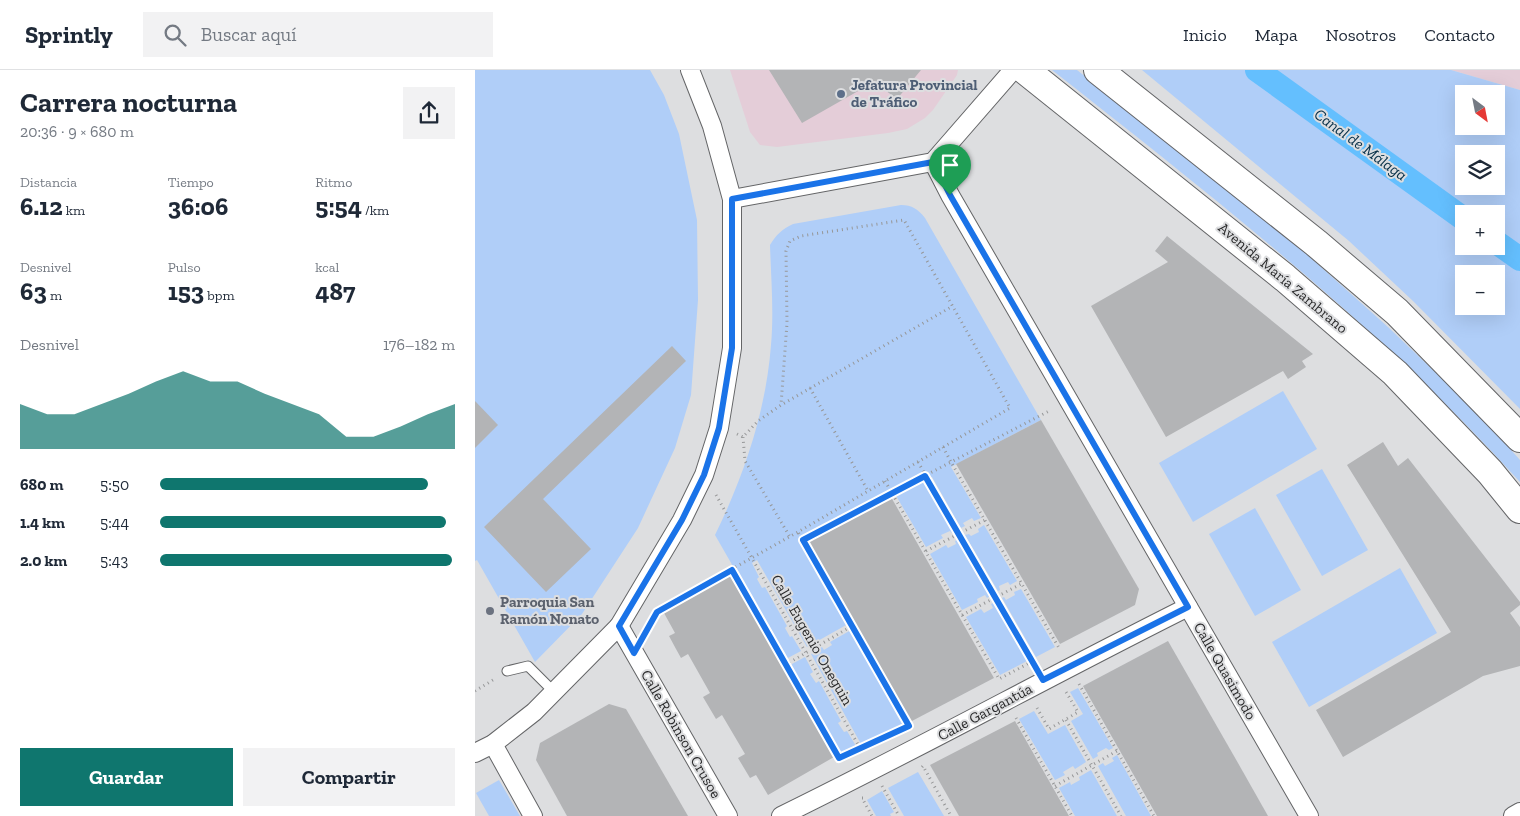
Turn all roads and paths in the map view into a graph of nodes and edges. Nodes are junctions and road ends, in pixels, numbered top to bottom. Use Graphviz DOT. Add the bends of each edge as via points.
graph roads {
  1 [pos="690,70"];
  2 [pos="1013,70"];
  3 [pos="1025,70"];
  4 [pos="1098,70"];
  5 [pos="933,162"];
  6 [pos="732,199"];
  7 [pos="953,306"];
  8 [pos="810,388"];
  9 [pos="1069,400"];
  10 [pos="781,405"];
  11 [pos="758,421"];
  12 [pos="743,437"];
  13 [pos="1520,438"];
  14 [pos="943,448"];
  15 [pos="917,462"];
  16 [pos="951,462"];
  17 [pos="704,475"];
  18 [pos="926,477"];
  19 [pos="885,481"];
  20 [pos="868,491"];
  21 [pos="892,493"];
  22 [pos="1520,509"];
  23 [pos="985,520"];
  24 [pos="798,532"];
  25 [pos="959,534"];
  26 [pos="790,537"];
  27 [pos="803,540"];
  28 [pos="926,551"];
  29 [pos="753,559"];
  30 [pos="732,570"];
  31 [pos="1021,584"];
  32 [pos="995,597"];
  33 [pos="1188,607"];
  34 [pos="962,614"];
  35 [pos="619,626"];
  36 [pos="852,626"];
  37 [pos="634,653"];
  38 [pos="806,653"];
  39 [pos="1050,653"];
  40 [pos="1041,657"];
  41 [pos="1033,661"];
  42 [pos="785,665"];
  43 [pos="507,672"];
  44 [pos="1043,680"];
  45 [pos="1078,683"];
  46 [pos="475,690"];
  47 [pos="554,692"];
  48 [pos="1059,693"];
  49 [pos="1035,705"];
  50 [pos="1015,716"];
  51 [pos="1066,720"];
  52 [pos="493,744"];
  53 [pos="860,748"];
  54 [pos="1117,751"];
  55 [pos="475,753"];
  56 [pos="1092,765"];
  57 [pos="915,770"];
  58 [pos="873,771"];
  59 [pos="890,783"];
  60 [pos="1055,786"];
  61 [pos="882,787"];
  62 [pos="875,790"];
  63 [pos="869,794"];
  64 [pos="1520,812"];
  65 [pos="533,816"];
  66 [pos="728,816"];
  67 [pos="781,816"];
  68 [pos="872,816"];
  69 [pos="899,816"];
  70 [pos="951,816"];
  71 [pos="1072,816"];
  72 [pos="1121,816"];
  73 [pos="1154,816"];
  74 [pos="1309,816"];
  75 [pos="1513,816"];
  1 -- 6 [label="street" via="712,126"];
  2 -- 5 [label="street"];
  3 -- 22 [label="main road, Avenida María Zambrano" via="1285,278 1395,373 1490,472"];
  4 -- 13 [label="main road" via="1317,243 1397,312"];
  5 -- 6 [label="street"];
  5 -- 9 [label="street, Calle Quasimodo"];
  6 -- 17 [label="street" via="732,348 719,428"];
  7 -- 8 [label="path"];
  7 -- 10 [label="path" via="903,220 801,236 790,241 786,250 787,323"];
  7 -- 14 [label="path" via="1011,408"];
  8 -- 10 [label="path"];
  8 -- 20 [label="path"];
  9 -- 16 [label="path"];
  9 -- 33 [label="street, Calle Quasimodo"];
  10 -- 11 [label="path"];
  12 -- 26 [label="path" via="745,462"];
  14 -- 15 [label="path"];
  14 -- 16 [label="path"];
  15 -- 18 [label="path"];
  15 -- 19 [label="path"];
  16 -- 18 [label="path"];
  16 -- 23 [label="path"];
  17 -- 29 [label="path, Calle Eugenio Oneguin"];
  17 -- 35 [label="street" via="682,520"];
  18 -- 21 [label="path"];
  18 -- 25 [label="path"];
  19 -- 20 [label="path"];
  19 -- 21 [label="path"];
  20 -- 24 [label="path"];
  21 -- 27 [label="path"];
  21 -- 28 [label="path"];
  23 -- 25 [label="path"];
  23 -- 31 [label="path"];
  24 -- 26 [label="path"];
  24 -- 27 [label="path"];
  25 -- 28 [label="path"];
  25 -- 32 [label="path"];
  26 -- 29 [label="path"];
  27 -- 36 [label="path"];
  28 -- 34 [label="path"];
  29 -- 30 [label="path"];
  29 -- 38 [label="path, Calle Eugenio Oneguin"];
  30 -- 37 [label="path" via="657,612"];
  30 -- 42 [label="path"];
  31 -- 32 [label="path"];
  31 -- 39 [label="path" via="1059,648"];
  32 -- 34 [label="path"];
  32 -- 41 [label="path"];
  33 -- 44 [label="street, Calle Gargantúa"];
  33 -- 74 [label="street, Calle Quasimodo"];
  34 -- 41 [label="path" via="999,679"];
  35 -- 37 [label="street, Calle Robinson Crusoe"];
  35 -- 47 [label="street"];
  36 -- 38 [label="path"];
  36 -- 53 [label="path" via="909,726"];
  37 -- 66 [label="street, Calle Robinson Crusoe"];
  38 -- 42 [label="path"];
  38 -- 53 [label="path, Calle Eugenio Oneguin"];
  40 -- 41 [label="path"];
  41 -- 44 [label="path"];
  42 -- 53 [label="path" via="839,758"];
  43 -- 46 [label="path"];
  43 -- 47 [label="lane" via="528,666"];
  44 -- 58 [label="street, Calle Gargantúa"];
  45 -- 54 [label="path"];
  47 -- 52 [label="street"];
  48 -- 51 [label="path" via="1065,690 1078,712"];
  49 -- 51 [label="path" via="1049,729"];
  50 -- 60 [label="path"];
  51 -- 56 [label="path"];
  52 -- 55 [label="street"];
  52 -- 65 [label="street"];
  53 -- 58 [label="path, Calle Eugenio Oneguin"];
  54 -- 56 [label="path"];
  54 -- 73 [label="path"];
  56 -- 60 [label="path"];
  56 -- 72 [label="path"];
  57 -- 70 [label="path" via="923,766"];
  58 -- 61 [label="path, Calle Eugenio Oneguin"];
  58 -- 67 [label="street, Calle Gargantúa"];
  59 -- 61 [label="path"];
  60 -- 71 [label="path"];
  61 -- 62 [label="path"];
  61 -- 69 [label="path, Calle Eugenio Oneguin"];
  63 -- 68 [label="path" via="862,798"];
  64 -- 75 [label="street"];
}
